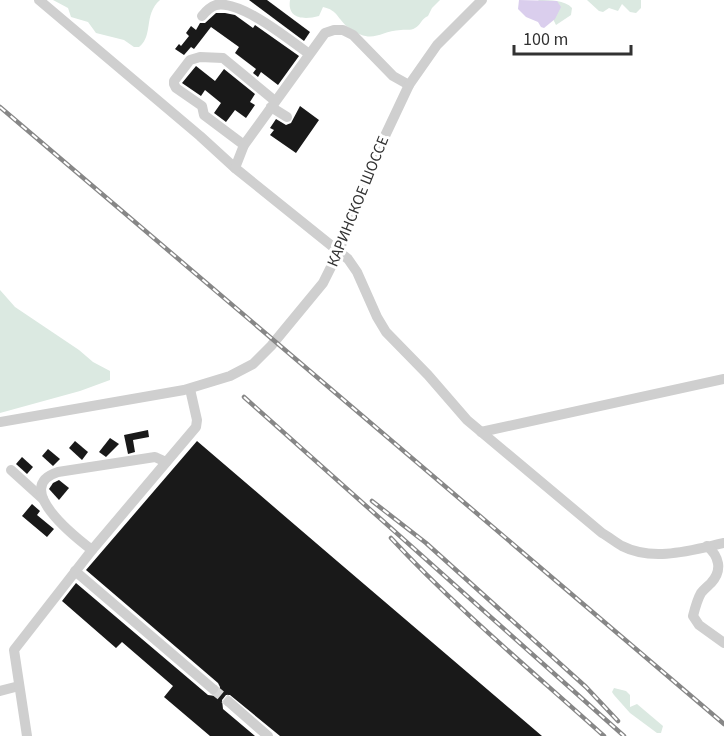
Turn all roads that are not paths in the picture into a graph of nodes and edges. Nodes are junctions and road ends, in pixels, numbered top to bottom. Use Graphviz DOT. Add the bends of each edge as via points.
graph roads {
  1 [pos="39,0"];
  2 [pos="482,0"];
  3 [pos="202,16"];
  4 [pos="308,53"];
  5 [pos="409,85"];
  6 [pos="273,104"];
  7 [pos="287,117"];
  8 [pos="244,145"];
  9 [pos="235,168"];
  10 [pos="339,251"];
  11 [pos="724,379"];
  12 [pos="190,388"];
  13 [pos="0,422"];
  14 [pos="481,432"];
  15 [pos="166,462"];
  16 [pos="11,470"];
  17 [pos="43,500"];
  18 [pos="724,543"];
  19 [pos="707,546"];
  20 [pos="92,550"];
  21 [pos="75,571"];
  22 [pos="724,643"];
  23 [pos="19,686"];
  24 [pos="213,689"];
  25 [pos="0,692"];
  26 [pos="229,702"];
  27 [pos="27,736"];
  28 [pos="268,736"];
  1 -- 9 [label="street"];
  2 -- 5 [label="street, КАРИНСКОЕ ШОССЕ" via="437,45"];
  3 -- 4 [label="street" via="217,4 245,8"];
  4 -- 5 [label="street" via="325,33 343,30 353,35 393,76"];
  4 -- 6 [label="street"];
  5 -- 10 [label="street, КАРИНСКОЕ ШОССЕ" via="367,174"];
  6 -- 7 [label="street"];
  6 -- 8 [label="street"];
  6 -- 8 [label="street" via="223,58 190,60 174,81 176,88 202,106 204,115"];
  8 -- 9 [label="street"];
  9 -- 10 [label="street"];
  10 -- 12 [label="street, КАРИНСКОЕ ШОССЕ" via="323,283 253,364 230,376"];
  10 -- 14 [label="street" via="357,272 386,332"];
  11 -- 14 [label="street"];
  12 -- 13 [label="street, КАРИНСКОЕ ШОССЕ"];
  12 -- 15 [label="street" via="196,427"];
  14 -- 19 [label="street" via="602,533 623,546 640,552 675,553"];
  15 -- 17 [label="street" via="155,457 49,475 42,487"];
  15 -- 20 [label="street"];
  16 -- 17 [label="street"];
  17 -- 20 [label="street" via="65,529"];
  18 -- 19 [label="street"];
  19 -- 22 [label="street" via="716,554 718,570 714,581 701,593 693,616"];
  20 -- 21 [label="street"];
  21 -- 23 [label="street" via="14,650"];
  21 -- 24 [label="street"];
  23 -- 25 [label="street"];
  23 -- 27 [label="street"];
  26 -- 28 [label="street"];
}
